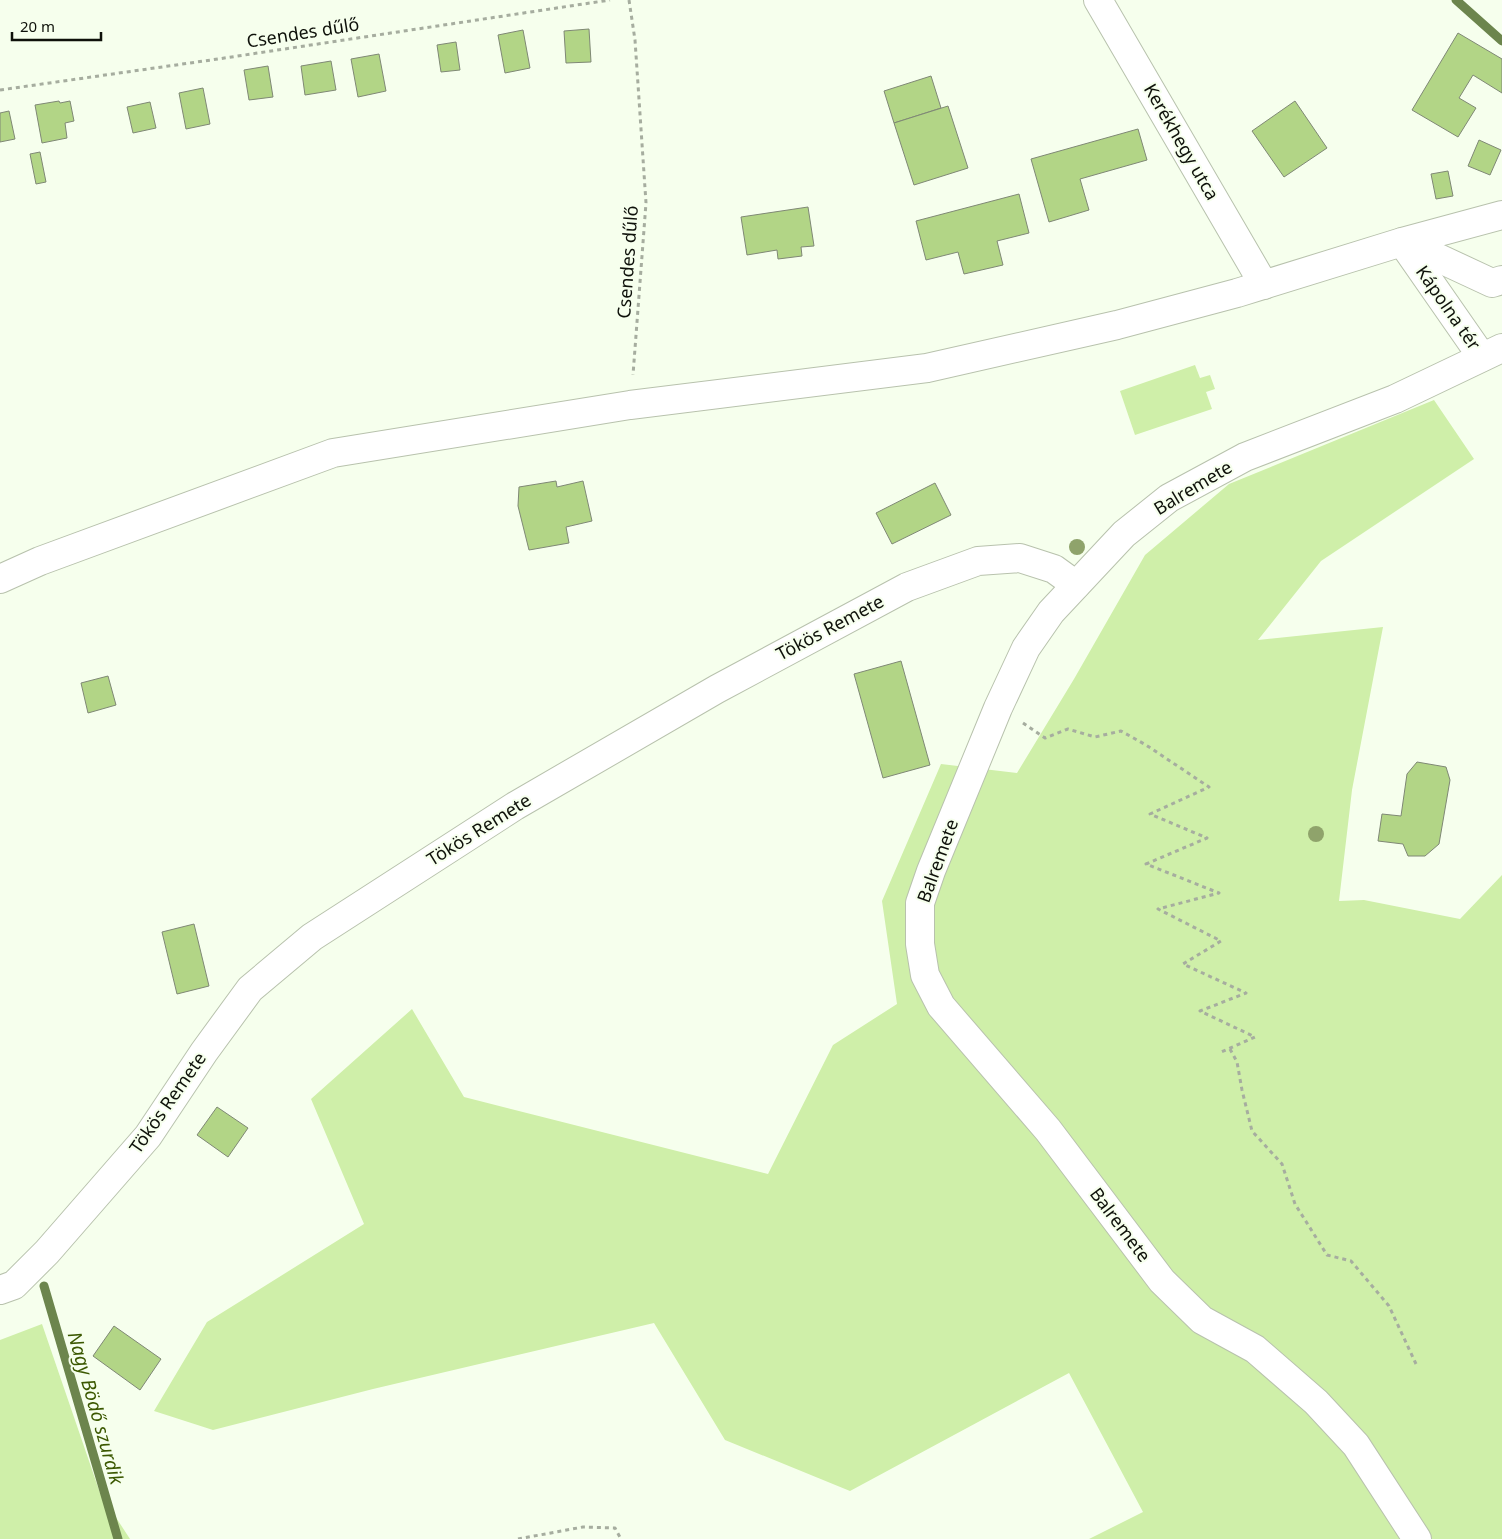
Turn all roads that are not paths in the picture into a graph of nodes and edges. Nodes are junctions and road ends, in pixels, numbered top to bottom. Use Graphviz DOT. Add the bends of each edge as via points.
graph roads {
  1 [pos="1098,0"];
  2 [pos="1502,215"];
  3 [pos="1402,242"];
  4 [pos="1502,280"];
  5 [pos="1264,284"];
  6 [pos="1492,352"];
  7 [pos="0,579"];
  8 [pos="1076,585"];
  9 [pos="0,1290"];
  10 [pos="1417,1539"];
  1 -- 5 [label="street, Kerékhegy utca"];
  2 -- 3 [label="street, Kápolna tér"];
  3 -- 4 [label="street" via="1492,283"];
  3 -- 5 [label="street, Kápolna tér"];
  3 -- 6 [label="street, Kápolna tér"];
  5 -- 7 [label="street, Kápolna tér" via="1117,325 927,368 630,405 333,453 40,561"];
  6 -- 8 [label="street, Balremete" via="1395,399 1245,456 1169,498 1124,534"];
  8 -- 9 [label="street, Tökös Remete" via="1054,569 1020,558 978,561 906,587 717,688 515,806 320,932 250,989 148,1136 47,1252 14,1285"];
  8 -- 10 [label="street, Balremete" via="1051,612 1026,648 931,871 920,903 920,944 925,976 941,1006 1048,1130 1162,1281 1202,1320 1255,1349 1316,1402 1356,1445"];
}
